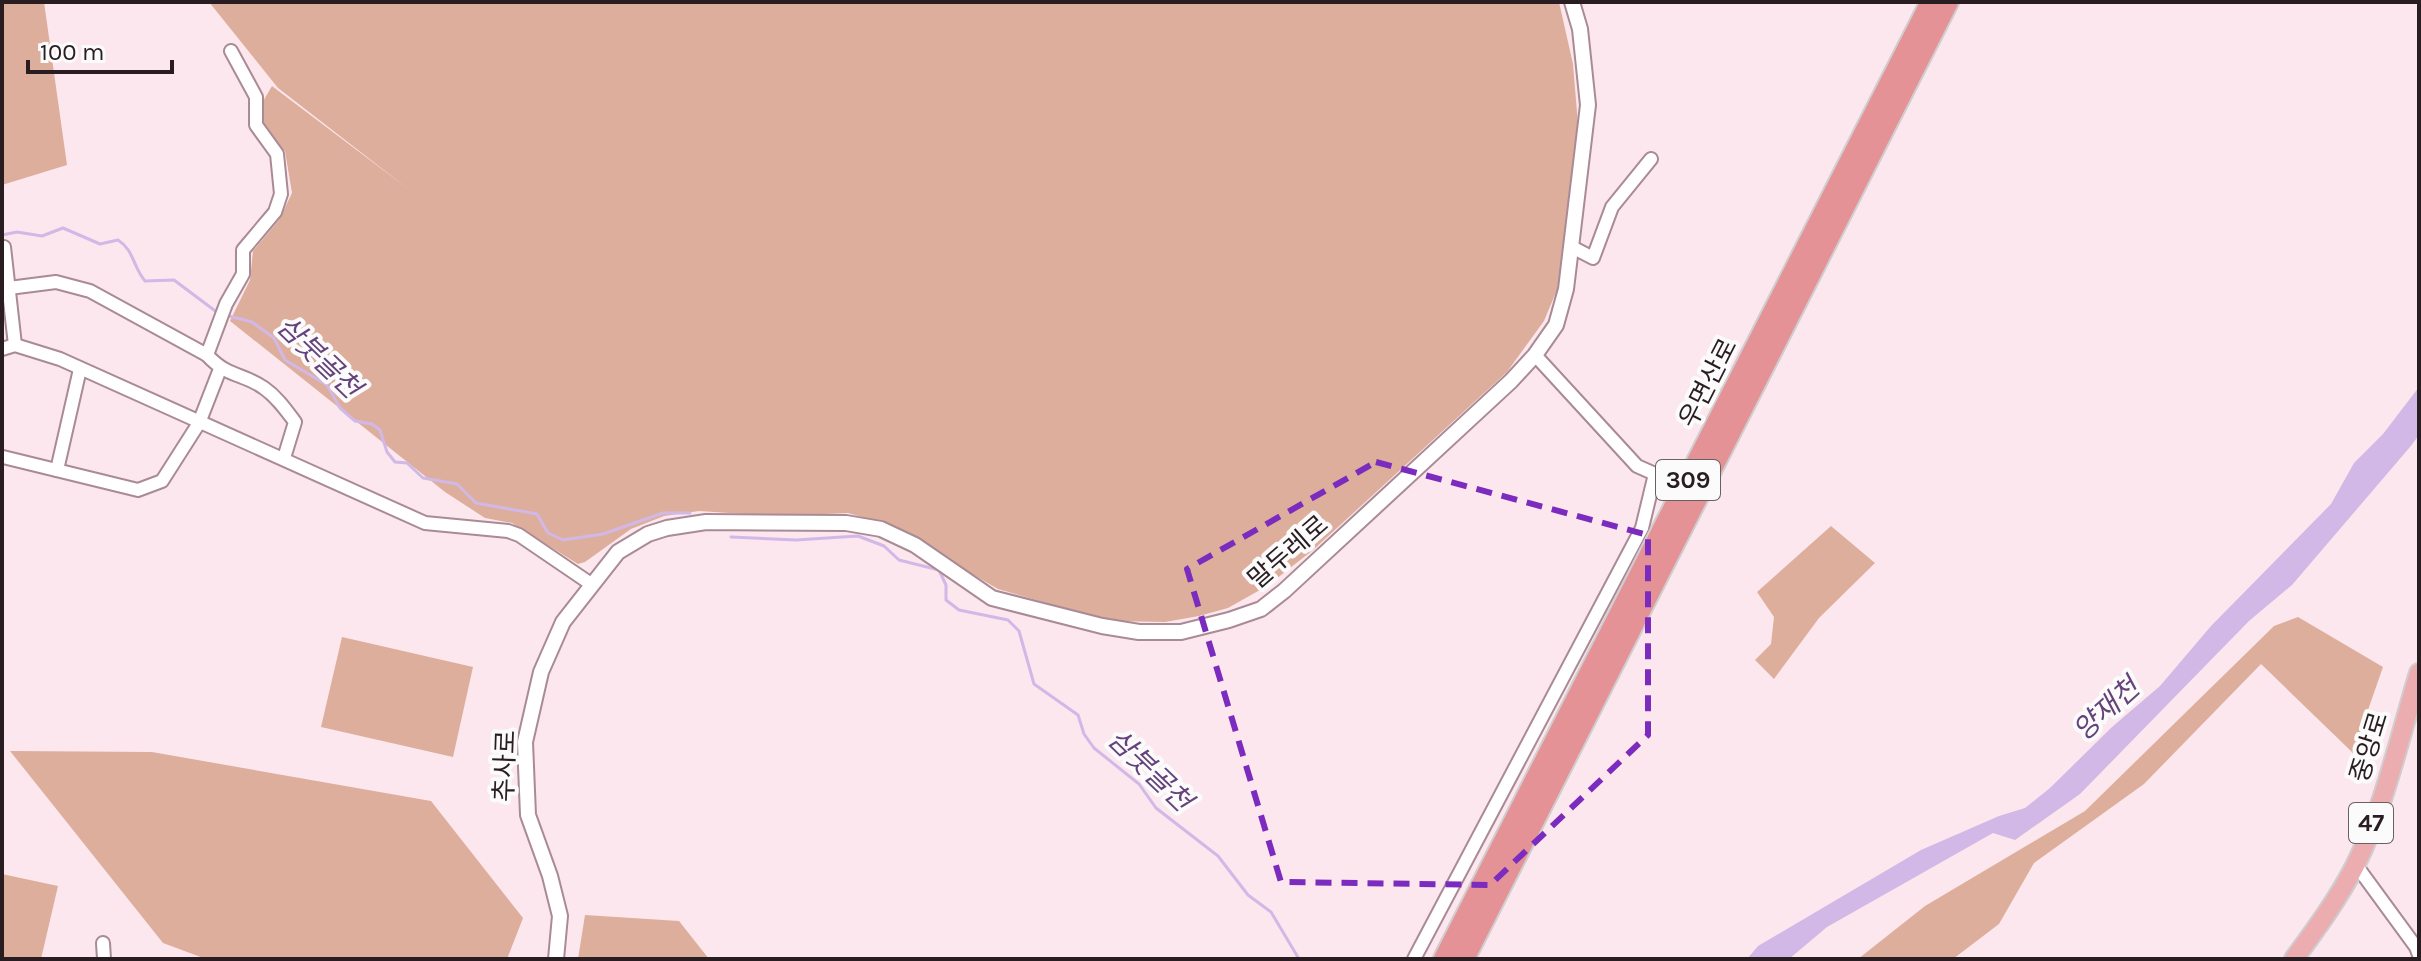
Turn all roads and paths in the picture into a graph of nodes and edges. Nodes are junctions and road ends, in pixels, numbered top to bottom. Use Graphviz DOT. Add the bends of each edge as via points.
graph roads {
  1 [pos="1572,2"];
  2 [pos="1931,2"];
  3 [pos="1948,2"];
  4 [pos="231,51"];
  5 [pos="1651,159"];
  6 [pos="4,247"];
  7 [pos="1572,247"];
  8 [pos="6,290"];
  9 [pos="8,347"];
  10 [pos="207,355"];
  11 [pos="1535,355"];
  12 [pos="80,369"];
  13 [pos="220,369"];
  14 [pos="199,423"];
  15 [pos="3,457"];
  16 [pos="284,458"];
  17 [pos="57,470"];
  18 [pos="591,584"];
  19 [pos="2419,673"];
  20 [pos="2356,865"];
  21 [pos="103,943"];
  22 [pos="2419,955"];
  23 [pos="104,959"];
  24 [pos="556,959"];
  25 [pos="1414,959"];
  26 [pos="1444,959"];
  27 [pos="1464,959"];
  28 [pos="2294,959"];
  1 -- 7 [label="street, 말두레로" via="1588,105"];
  2 -- 26 [label="highway, 우면산로 / 309"];
  3 -- 27 [label="highway, 우면산로 / 309"];
  4 -- 10 [label="street" via="256,97 256,125 277,154 281,194 275,212 243,250 243,274"];
  5 -- 7 [label="street" via="1612,207 1593,258"];
  6 -- 8 [label="street"];
  7 -- 11 [label="street, 말두레로" via="1556,325"];
  8 -- 9 [label="street"];
  8 -- 10 [label="street" via="56,282 90,291"];
  9 -- 12 [label="street"];
  10 -- 13 [label="street"];
  11 -- 18 [label="street, 말두레로" via="1261,609 1181,632 1139,632 1007,603 915,545 881,529 846,523 706,522 667,528 618,552"];
  11 -- 25 [label="street" via="1637,466 1655,474 1642,528"];
  12 -- 14 [label="street"];
  12 -- 17 [label="street"];
  13 -- 14 [label="street"];
  13 -- 16 [label="street" via="262,387 295,422"];
  14 -- 16 [label="street"];
  14 -- 17 [label="street" via="162,481 152,487 138,490"];
  15 -- 17 [label="street"];
  16 -- 18 [label="street" via="425,523 519,535"];
  18 -- 24 [label="street, 추사로" via="549,651 525,742 528,815 560,916"];
  19 -- 20 [label="main road, 중앙로 / 47"];
  20 -- 22 [label="street"];
  20 -- 28 [label="main road, 중앙로 / 47"];
  21 -- 23 [label="street"];
}
